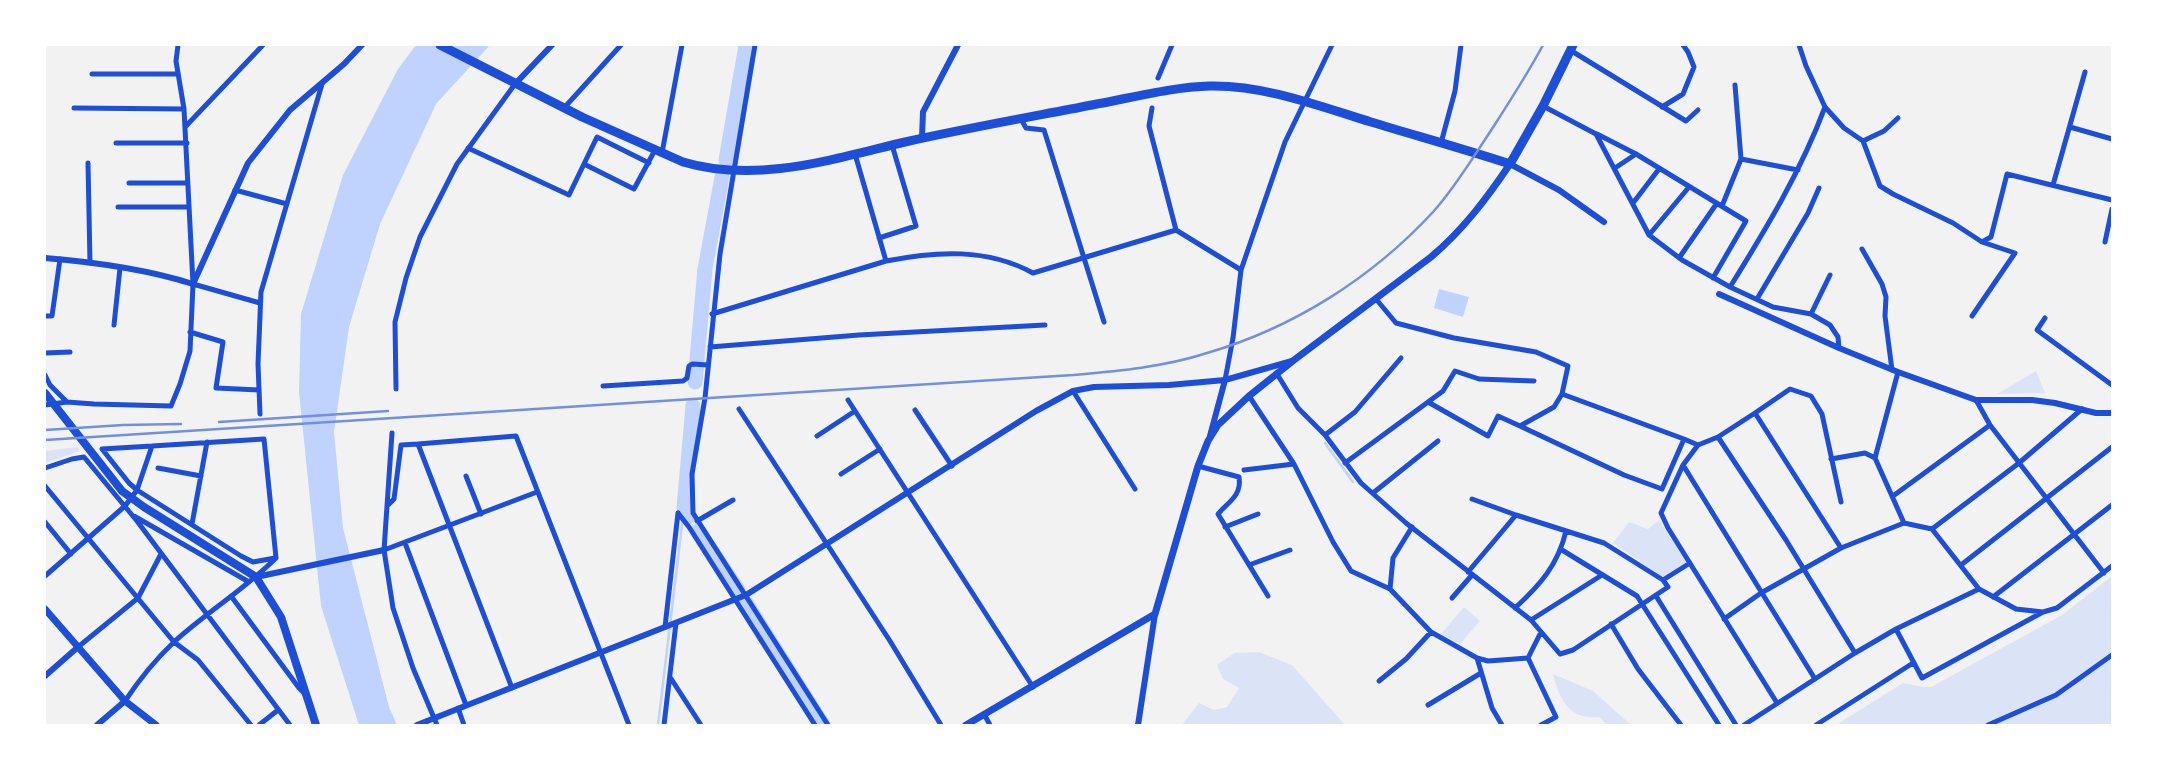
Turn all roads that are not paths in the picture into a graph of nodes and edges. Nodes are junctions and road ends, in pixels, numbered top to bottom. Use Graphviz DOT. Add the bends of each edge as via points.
graph roads {
  1 [pos="178,45"];
  2 [pos="263,45"];
  3 [pos="362,45"];
  4 [pos="440,45"];
  5 [pos="552,45"];
  6 [pos="621,45"];
  7 [pos="681,45"];
  8 [pos="755,45"];
  9 [pos="958,45"];
  10 [pos="1172,45"];
  11 [pos="1332,45"];
  12 [pos="1461,45"];
  13 [pos="1683,45"];
  14 [pos="1800,45"];
  15 [pos="1572,47"];
  16 [pos="2085,72"];
  17 [pos="92,74"];
  18 [pos="178,74"];
  19 [pos="1158,78"];
  20 [pos="322,84"];
  21 [pos="515,84"];
  22 [pos="1735,85"];
  23 [pos="1303,101"];
  24 [pos="1543,106"];
  25 [pos="1662,107"];
  26 [pos="1825,107"];
  27 [pos="74,108"];
  28 [pos="564,108"];
  29 [pos="1152,108"];
  30 [pos="184,109"];
  31 [pos="1698,110"];
  32 [pos="1898,118"];
  33 [pos="1021,119"];
  34 [pos="186,126"];
  35 [pos="2070,128"];
  36 [pos="1596,134"];
  37 [pos="922,138"];
  38 [pos="2112,139"];
  39 [pos="1863,142"];
  40 [pos="116,143"];
  41 [pos="186,143"];
  42 [pos="1441,144"];
  43 [pos="892,145"];
  44 [pos="468,148"];
  45 [pos="659,151"];
  46 [pos="855,154"];
  47 [pos="1636,154"];
  48 [pos="1741,159"];
  49 [pos="649,162"];
  50 [pos="88,163"];
  51 [pos="584,164"];
  52 [pos="1510,164"];
  53 [pos="1615,168"];
  54 [pos="734,169"];
  55 [pos="1659,169"];
  56 [pos="1798,170"];
  57 [pos="130,182"];
  58 [pos="187,183"];
  59 [pos="2053,184"];
  60 [pos="1689,186"];
  61 [pos="1819,188"];
  62 [pos="235,190"];
  63 [pos="2112,200"];
  64 [pos="1633,203"];
  65 [pos="287,204"];
  66 [pos="1720,205"];
  67 [pos="118,207"];
  68 [pos="188,208"];
  69 [pos="2112,209"];
  70 [pos="1604,222"];
  71 [pos="1176,230"];
  72 [pos="1649,235"];
  73 [pos="879,238"];
  74 [pos="1982,242"];
  75 [pos="2105,242"];
  76 [pos="1862,249"];
  77 [pos="1082,257"];
  78 [pos="45,258"];
  79 [pos="1679,258"];
  80 [pos="60,259"];
  81 [pos="886,261"];
  82 [pos="90,263"];
  83 [pos="120,268"];
  84 [pos="1241,270"];
  85 [pos="1830,275"];
  86 [pos="1713,278"];
  87 [pos="193,284"];
  88 [pos="1730,287"];
  89 [pos="1719,294"];
  90 [pos="1376,299"];
  91 [pos="1757,299"];
  92 [pos="260,303"];
  93 [pos="712,314"];
  94 [pos="1811,314"];
  95 [pos="45,316"];
  96 [pos="1972,316"];
  97 [pos="2046,318"];
  98 [pos="1104,322"];
  99 [pos="114,325"];
  100 [pos="1045,325"];
  101 [pos="190,332"];
  102 [pos="710,347"];
  103 [pos="1839,348"];
  104 [pos="70,352"];
  105 [pos="45,353"];
  106 [pos="1401,358"];
  107 [pos="1294,360"];
  108 [pos="705,365"];
  109 [pos="1895,371"];
  110 [pos="1276,374"];
  111 [pos="45,375"];
  112 [pos="1224,380"];
  113 [pos="1534,382"];
  114 [pos="2112,385"];
  115 [pos="604,386"];
  116 [pos="396,389"];
  117 [pos="259,390"];
  118 [pos="1073,391"];
  119 [pos="45,393"];
  120 [pos="1562,394"];
  121 [pos="1249,396"];
  122 [pos="848,400"];
  123 [pos="1976,400"];
  124 [pos="67,402"];
  125 [pos="1428,402"];
  126 [pos="45,405"];
  127 [pos="738,409"];
  128 [pos="2082,409"];
  129 [pos="915,410"];
  130 [pos="855,411"];
  131 [pos="1755,413"];
  132 [pos="2112,413"];
  133 [pos="260,414"];
  134 [pos="1990,425"];
  135 [pos="1520,426"];
  136 [pos="392,434"];
  137 [pos="1325,435"];
  138 [pos="817,436"];
  139 [pos="1718,437"];
  140 [pos="1684,438"];
  141 [pos="1208,441"];
  142 [pos="1438,441"];
  143 [pos="207,442"];
  144 [pos="418,444"];
  145 [pos="1698,445"];
  146 [pos="152,446"];
  147 [pos="2112,447"];
  148 [pos="880,448"];
  149 [pos="1875,458"];
  150 [pos="1832,459"];
  151 [pos="2019,462"];
  152 [pos="1345,463"];
  153 [pos="1294,464"];
  154 [pos="1683,465"];
  155 [pos="952,466"];
  156 [pos="1198,466"];
  157 [pos="45,468"];
  158 [pos="158,468"];
  159 [pos="1244,470"];
  160 [pos="841,474"];
  161 [pos="201,476"];
  162 [pos="466,476"];
  163 [pos="45,486"];
  164 [pos="1135,489"];
  165 [pos="137,490"];
  166 [pos="538,492"];
  167 [pos="1373,493"];
  168 [pos="909,494"];
  169 [pos="1893,496"];
  170 [pos="2047,498"];
  171 [pos="733,500"];
  172 [pos="1472,500"];
  173 [pos="1841,502"];
  174 [pos="388,505"];
  175 [pos="2112,505"];
  176 [pos="124,506"];
  177 [pos="132,514"];
  178 [pos="481,514"];
  179 [pos="1258,514"];
  180 [pos="1516,515"];
  181 [pos="697,521"];
  182 [pos="45,522"];
  183 [pos="1904,523"];
  184 [pos="192,524"];
  185 [pos="450,526"];
  186 [pos="1225,527"];
  187 [pos="1412,527"];
  188 [pos="1932,529"];
  189 [pos="1566,531"];
  190 [pos="2074,534"];
  191 [pos="88,538"];
  192 [pos="405,543"];
  193 [pos="827,545"];
  194 [pos="1842,548"];
  195 [pos="384,550"];
  196 [pos="1290,550"];
  197 [pos="1562,550"];
  198 [pos="71,554"];
  199 [pos="160,554"];
  200 [pos="276,558"];
  201 [pos="1690,563"];
  202 [pos="1249,565"];
  203 [pos="1961,565"];
  204 [pos="2112,566"];
  205 [pos="1803,568"];
  206 [pos="2104,572"];
  207 [pos="1470,574"];
  208 [pos="1602,575"];
  209 [pos="45,576"];
  210 [pos="252,580"];
  211 [pos="1663,580"];
  212 [pos="1390,589"];
  213 [pos="1979,589"];
  214 [pos="1761,593"];
  215 [pos="746,594"];
  216 [pos="231,596"];
  217 [pos="1268,596"];
  218 [pos="1656,596"];
  219 [pos="1993,597"];
  220 [pos="138,598"];
  221 [pos="1452,598"];
  222 [pos="735,600"];
  223 [pos="1643,604"];
  224 [pos="1515,608"];
  225 [pos="45,609"];
  226 [pos="2043,612"];
  227 [pos="1155,614"];
  228 [pos="207,615"];
  229 [pos="1724,619"];
  230 [pos="1531,620"];
  231 [pos="676,623"];
  232 [pos="1611,624"];
  233 [pos="666,627"];
  234 [pos="1896,629"];
  235 [pos="1431,632"];
  236 [pos="1540,632"];
  237 [pos="174,642"];
  238 [pos="78,647"];
  239 [pos="1855,652"];
  240 [pos="601,654"];
  241 [pos="2112,654"];
  242 [pos="1477,658"];
  243 [pos="1528,658"];
  244 [pos="1913,663"];
  245 [pos="1481,673"];
  246 [pos="45,676"];
  247 [pos="670,676"];
  248 [pos="1816,679"];
  249 [pos="1379,681"];
  250 [pos="1033,687"];
  251 [pos="512,688"];
  252 [pos="307,696"];
  253 [pos="125,701"];
  254 [pos="1777,703"];
  255 [pos="466,705"];
  256 [pos="1428,705"];
  257 [pos="458,708"];
  258 [pos="278,710"];
  259 [pos="984,714"];
  260 [pos="432,718"];
  261 [pos="97,725"];
  262 [pos="156,725"];
  263 [pos="251,725"];
  264 [pos="259,725"];
  265 [pos="290,725"];
  266 [pos="316,725"];
  267 [pos="418,725"];
  268 [pos="437,725"];
  269 [pos="464,725"];
  270 [pos="629,725"];
  271 [pos="664,725"];
  272 [pos="701,725"];
  273 [pos="815,725"];
  274 [pos="828,725"];
  275 [pos="941,725"];
  276 [pos="966,725"];
  277 [pos="990,725"];
  278 [pos="1138,725"];
  279 [pos="1502,725"];
  280 [pos="1541,725"];
  281 [pos="1682,725"];
  282 [pos="1719,725"];
  283 [pos="1736,725"];
  284 [pos="1744,725"];
  285 [pos="1816,725"];
  286 [pos="1988,725"];
  1 -- 18 [label="street"];
  2 -- 34 [label="street"];
  3 -- 20 [label="street"];
  4 -- 21 [label="highway"];
  5 -- 21 [label="street"];
  6 -- 28 [label="street"];
  7 -- 45 [label="street"];
  8 -- 54 [label="street"];
  9 -- 37 [label="street" via="923,112"];
  10 -- 19 [label="street"];
  11 -- 23 [label="street"];
  12 -- 42 [label="street" via="1455,91"];
  13 -- 25 [label="street" via="1694,66 1683,94"];
  14 -- 26 [label="street"];
  15 -- 24 [label="highway"];
  15 -- 25 [label="street"];
  16 -- 35 [label="street"];
  17 -- 18 [label="street"];
  18 -- 30 [label="street"];
  20 -- 62 [label="street" via="290,110 269,135 248,164"];
  20 -- 65 [label="street"];
  21 -- 28 [label="highway"];
  21 -- 44 [label="street"];
  22 -- 48 [label="street"];
  23 -- 33 [label="highway" via="1210,86 1180,88"];
  23 -- 42 [label="highway"];
  23 -- 84 [label="street" via="1285,142"];
  24 -- 36 [label="street"];
  24 -- 52 [label="highway"];
  25 -- 31 [label="street" via="1686,121"];
  26 -- 39 [label="street" via="1844,128"];
  26 -- 56 [label="street"];
  27 -- 30 [label="street"];
  28 -- 45 [label="highway"];
  29 -- 71 [label="street" via="1149,126"];
  30 -- 34 [label="street"];
  32 -- 39 [label="street" via="1884,131"];
  33 -- 37 [label="highway"];
  33 -- 77 [label="street" via="1026,128 1044,130"];
  34 -- 41 [label="street"];
  35 -- 38 [label="street"];
  35 -- 59 [label="street"];
  36 -- 47 [label="street"];
  36 -- 53 [label="street"];
  37 -- 43 [label="highway"];
  39 -- 74 [label="street" via="1880,186 1953,223"];
  40 -- 41 [label="street"];
  41 -- 58 [label="street"];
  42 -- 52 [label="highway"];
  43 -- 46 [label="highway"];
  43 -- 73 [label="street" via="916,226"];
  44 -- 51 [label="street" via="569,195"];
  44 -- 116 [label="street" via="420,237 406,278 395,322"];
  45 -- 49 [label="street"];
  45 -- 54 [label="highway" via="699,166"];
  46 -- 54 [label="highway" via="768,171"];
  46 -- 73 [label="street"];
  47 -- 53 [label="street"];
  47 -- 55 [label="street"];
  48 -- 56 [label="street"];
  48 -- 66 [label="street"];
  49 -- 51 [label="street" via="634,189"];
  49 -- 51 [label="street" via="597,137"];
  50 -- 82 [label="street"];
  52 -- 70 [label="street" via="1559,190"];
  52 -- 90 [label="main road" via="1474,215 1450,241"];
  53 -- 64 [label="street"];
  54 -- 93 [label="street"];
  55 -- 60 [label="street"];
  55 -- 64 [label="street"];
  56 -- 88 [label="street"];
  57 -- 58 [label="street"];
  58 -- 68 [label="street"];
  59 -- 63 [label="street"];
  59 -- 74 [label="street" via="2007,174 1992,238"];
  60 -- 66 [label="street"];
  60 -- 72 [label="street"];
  61 -- 91 [label="street" via="1808,213"];
  62 -- 65 [label="street"];
  62 -- 87 [label="street"];
  64 -- 72 [label="street"];
  65 -- 92 [label="street"];
  66 -- 79 [label="street"];
  66 -- 86 [label="street" via="1746,221"];
  67 -- 68 [label="street"];
  68 -- 87 [label="street"];
  69 -- 75 [label="street"];
  71 -- 77 [label="street"];
  71 -- 84 [label="street"];
  72 -- 79 [label="street"];
  73 -- 81 [label="street"];
  74 -- 96 [label="street" via="2015,252"];
  76 -- 109 [label="street" via="1886,297 1885,316"];
  77 -- 81 [label="street" via="1033,273 1014,263 956,253 915,255"];
  77 -- 98 [label="street"];
  78 -- 80 [label="street"];
  79 -- 86 [label="street"];
  80 -- 82 [label="street"];
  80 -- 95 [label="street" via="52,316"];
  81 -- 93 [label="street"];
  82 -- 83 [label="street"];
  83 -- 87 [label="street"];
  83 -- 99 [label="street"];
  84 -- 112 [label="street"];
  85 -- 94 [label="street"];
  86 -- 88 [label="street"];
  87 -- 92 [label="street"];
  87 -- 101 [label="street"];
  88 -- 91 [label="street"];
  89 -- 103 [label="street"];
  90 -- 107 [label="main road"];
  90 -- 120 [label="street" via="1396,323 1454,338 1536,352 1568,366"];
  91 -- 94 [label="street" via="1773,308"];
  92 -- 117 [label="street"];
  93 -- 102 [label="street"];
  94 -- 103 [label="street" via="1830,325 1838,336"];
  97 -- 114 [label="street" via="2037,330"];
  100 -- 102 [label="street"];
  101 -- 117 [label="street" via="222,342 216,388"];
  101 -- 124 [label="street" via="190,350 171,406"];
  102 -- 108 [label="street"];
  103 -- 109 [label="street"];
  104 -- 105 [label="street"];
  106 -- 137 [label="street" via="1355,412"];
  107 -- 110 [label="main road"];
  107 -- 112 [label="street"];
  108 -- 115 [label="street" via="689,366 687,378 683,381"];
  108 -- 181 [label="street" via="705,398 692,474 692,505"];
  109 -- 123 [label="street"];
  109 -- 149 [label="street"];
  110 -- 121 [label="main road"];
  110 -- 137 [label="street" via="1298,408"];
  111 -- 124 [label="street"];
  112 -- 118 [label="street"];
  112 -- 141 [label="street"];
  113 -- 125 [label="street" via="1479,379 1455,372 1443,391"];
  117 -- 133 [label="street"];
  118 -- 155 [label="street"];
  118 -- 164 [label="street"];
  119 -- 210 [label="main road" via="122,491 223,557"];
  120 -- 135 [label="street" via="1554,407"];
  120 -- 140 [label="street"];
  121 -- 141 [label="main road" via="1228,414"];
  121 -- 153 [label="street"];
  122 -- 130 [label="street"];
  123 -- 128 [label="street" via="2032,400"];
  123 -- 134 [label="street"];
  124 -- 126 [label="street"];
  125 -- 135 [label="street" via="1488,436 1498,416"];
  125 -- 152 [label="street"];
  127 -- 193 [label="street"];
  128 -- 132 [label="street"];
  128 -- 151 [label="street"];
  129 -- 155 [label="street"];
  130 -- 138 [label="street"];
  130 -- 148 [label="street"];
  131 -- 139 [label="street"];
  131 -- 150 [label="street" via="1790,389 1811,396 1822,414"];
  131 -- 194 [label="street"];
  134 -- 151 [label="street"];
  134 -- 169 [label="street"];
  135 -- 140 [label="street" via="1662,490"];
  136 -- 174 [label="street"];
  137 -- 152 [label="street"];
  139 -- 145 [label="street"];
  139 -- 205 [label="street"];
  140 -- 145 [label="street"];
  141 -- 156 [label="main road"];
  142 -- 167 [label="street"];
  143 -- 146 [label="street"];
  143 -- 161 [label="street"];
  143 -- 200 [label="street" via="264,439"];
  144 -- 166 [label="street" via="516,436"];
  144 -- 174 [label="street" via="400,445 394,499"];
  144 -- 185 [label="street"];
  145 -- 154 [label="street"];
  146 -- 165 [label="street"];
  146 -- 165 [label="street" via="102,449"];
  147 -- 170 [label="street"];
  148 -- 160 [label="street"];
  148 -- 168 [label="street"];
  149 -- 150 [label="street" via="1865,453"];
  149 -- 169 [label="street"];
  150 -- 173 [label="street"];
  151 -- 170 [label="street"];
  151 -- 188 [label="street"];
  152 -- 167 [label="street"];
  153 -- 159 [label="street"];
  153 -- 212 [label="street" via="1351,571"];
  154 -- 201 [label="street" via="1661,512"];
  154 -- 214 [label="street"];
  155 -- 168 [label="street"];
  156 -- 186 [label="street" via="1239,477 1236,495 1218,514"];
  156 -- 227 [label="main road"];
  157 -- 176 [label="street" via="84,457"];
  158 -- 161 [label="street"];
  161 -- 184 [label="street"];
  162 -- 178 [label="street"];
  163 -- 191 [label="street"];
  165 -- 176 [label="street"];
  165 -- 184 [label="street"];
  166 -- 178 [label="street"];
  166 -- 240 [label="street"];
  167 -- 187 [label="street"];
  168 -- 193 [label="street"];
  168 -- 250 [label="street"];
  169 -- 183 [label="street"];
  170 -- 190 [label="street"];
  170 -- 203 [label="street"];
  171 -- 181 [label="street"];
  172 -- 180 [label="street"];
  174 -- 195 [label="street"];
  175 -- 190 [label="street"];
  176 -- 177 [label="street"];
  176 -- 191 [label="street"];
  177 -- 199 [label="street"];
  177 -- 210 [label="street"];
  178 -- 185 [label="street"];
  179 -- 186 [label="street"];
  180 -- 189 [label="street"];
  180 -- 207 [label="street"];
  181 -- 215 [label="street"];
  182 -- 198 [label="street"];
  183 -- 188 [label="street"];
  183 -- 194 [label="street"];
  184 -- 200 [label="street" via="253,562"];
  185 -- 192 [label="street"];
  185 -- 251 [label="street"];
  186 -- 202 [label="street"];
  187 -- 207 [label="street"];
  187 -- 212 [label="street" via="1393,558"];
  188 -- 203 [label="street"];
  189 -- 197 [label="street"];
  189 -- 211 [label="street" via="1604,543"];
  190 -- 206 [label="street"];
  190 -- 219 [label="street"];
  191 -- 198 [label="street"];
  191 -- 220 [label="street"];
  192 -- 195 [label="street"];
  192 -- 255 [label="street"];
  193 -- 215 [label="street"];
  193 -- 275 [label="street"];
  194 -- 205 [label="street"];
  195 -- 210 [label="street"];
  195 -- 260 [label="street" via="393,608"];
  196 -- 202 [label="street"];
  197 -- 208 [label="street"];
  197 -- 224 [label="street" via="1540,586"];
  198 -- 209 [label="street"];
  199 -- 220 [label="street"];
  199 -- 228 [label="street"];
  200 -- 210 [label="street"];
  201 -- 211 [label="street"];
  201 -- 229 [label="street"];
  202 -- 217 [label="street"];
  203 -- 213 [label="street"];
  204 -- 206 [label="street"];
  205 -- 214 [label="street"];
  205 -- 239 [label="street"];
  206 -- 226 [label="street" via="2057,608"];
  207 -- 221 [label="street"];
  207 -- 224 [label="street"];
  208 -- 223 [label="street" via="1637,596"];
  208 -- 230 [label="street"];
  210 -- 216 [label="street"];
  210 -- 252 [label="main road" via="281,617"];
  211 -- 218 [label="street" via="1668,587"];
  212 -- 235 [label="street"];
  213 -- 219 [label="street"];
  213 -- 234 [label="street"];
  214 -- 229 [label="street"];
  214 -- 248 [label="street"];
  215 -- 222 [label="street"];
  215 -- 274 [label="street"];
  216 -- 228 [label="street"];
  216 -- 252 [label="street"];
  218 -- 223 [label="street"];
  218 -- 283 [label="street"];
  219 -- 226 [label="street" via="2016,610"];
  220 -- 237 [label="street"];
  220 -- 238 [label="street"];
  222 -- 231 [label="street"];
  222 -- 233 [label="street" via="678,513"];
  222 -- 273 [label="street"];
  223 -- 232 [label="street"];
  223 -- 282 [label="street"];
  224 -- 230 [label="street"];
  225 -- 238 [label="main road"];
  226 -- 244 [label="street" via="1922,678"];
  227 -- 250 [label="main road"];
  227 -- 278 [label="street"];
  228 -- 237 [label="street"];
  228 -- 258 [label="street"];
  229 -- 254 [label="street"];
  230 -- 236 [label="street"];
  231 -- 233 [label="street"];
  231 -- 247 [label="street"];
  232 -- 236 [label="street" via="1573,650 1560,654"];
  232 -- 281 [label="street" via="1638,669"];
  233 -- 240 [label="street"];
  234 -- 239 [label="street"];
  234 -- 244 [label="street"];
  235 -- 242 [label="street"];
  235 -- 249 [label="street" via="1406,659"];
  236 -- 243 [label="street"];
  237 -- 253 [label="street"];
  237 -- 263 [label="street" via="198,660"];
  238 -- 246 [label="street"];
  238 -- 253 [label="main road"];
  239 -- 248 [label="street"];
  240 -- 251 [label="street"];
  240 -- 270 [label="street"];
  241 -- 286 [label="street" via="2056,695"];
  242 -- 243 [label="street" via="1488,661"];
  242 -- 245 [label="street"];
  243 -- 280 [label="street" via="1556,717"];
  244 -- 285 [label="street"];
  245 -- 256 [label="street"];
  245 -- 279 [label="street" via="1492,708"];
  247 -- 271 [label="street"];
  247 -- 272 [label="street"];
  248 -- 254 [label="street"];
  250 -- 259 [label="main road"];
  251 -- 255 [label="street"];
  252 -- 266 [label="main road"];
  253 -- 261 [label="street"];
  253 -- 262 [label="main road"];
  254 -- 284 [label="street"];
  255 -- 257 [label="street"];
  257 -- 260 [label="street"];
  257 -- 269 [label="street"];
  258 -- 264 [label="street"];
  258 -- 265 [label="street"];
  259 -- 276 [label="main road"];
  259 -- 277 [label="street"];
  260 -- 267 [label="street"];
  260 -- 268 [label="street"];
}
